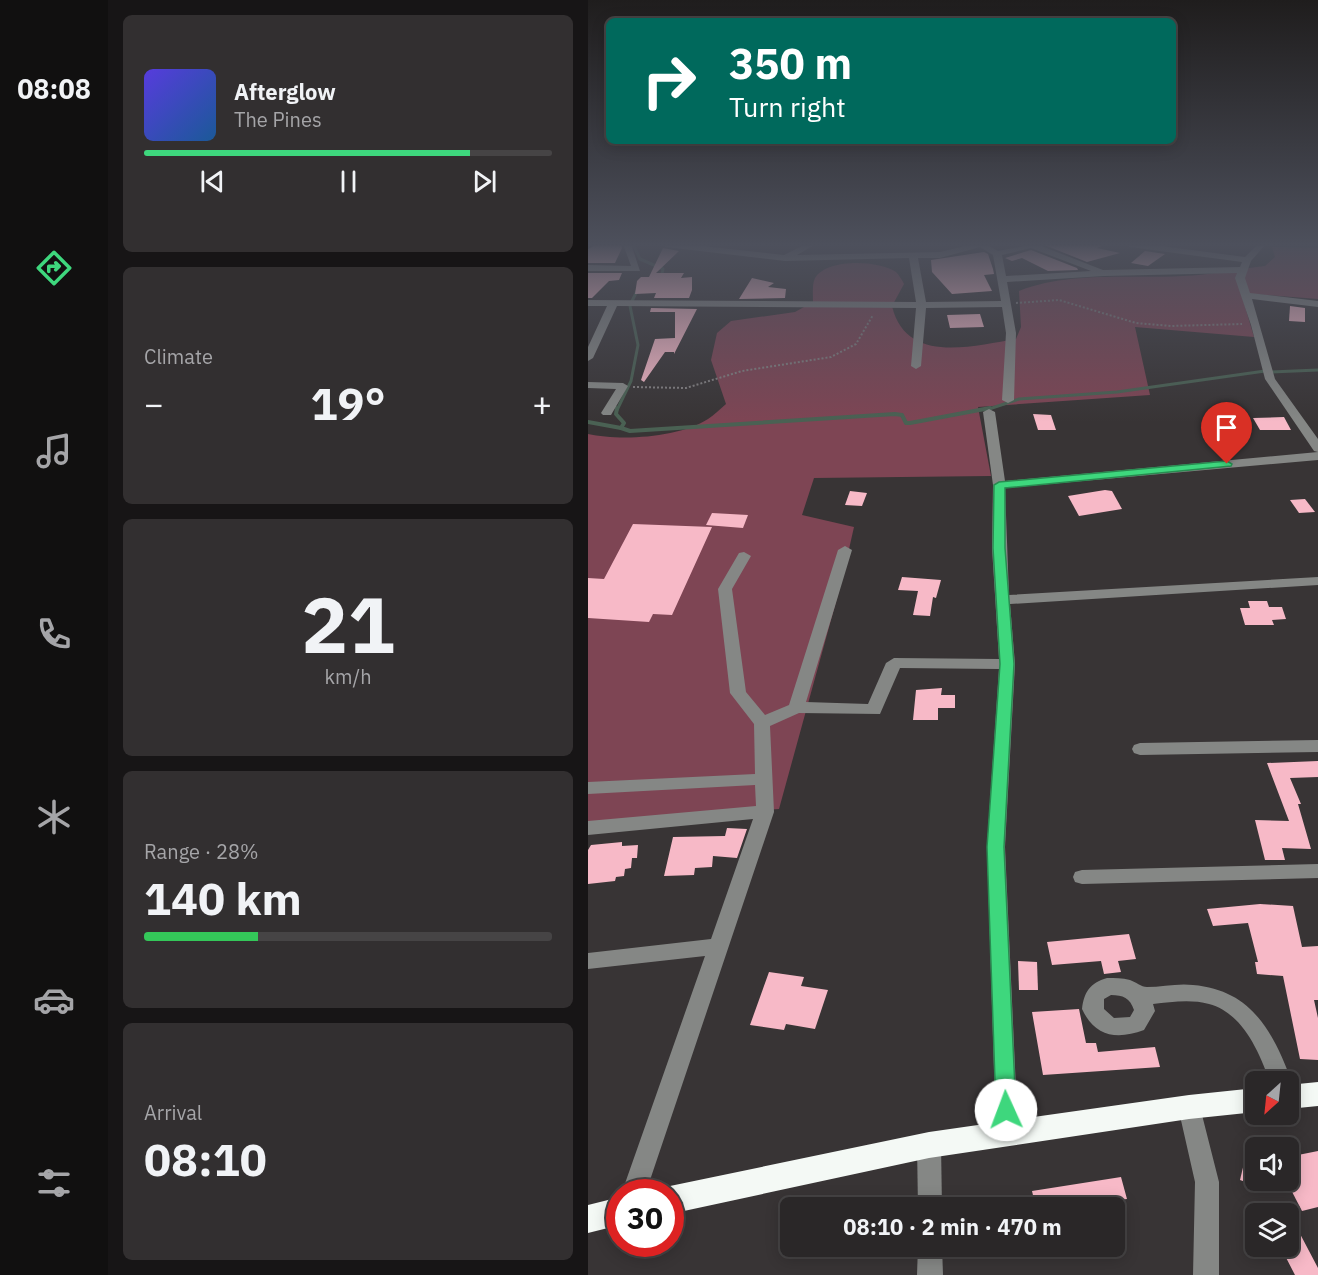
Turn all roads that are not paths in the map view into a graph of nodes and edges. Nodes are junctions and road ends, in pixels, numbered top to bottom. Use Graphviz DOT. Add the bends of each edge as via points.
graph roads {
  1 [pos="600,304"];
  2 [pos="613,304"];
  3 [pos="921,304"];
  4 [pos="1006,304"];
  5 [pos="1249,304"];
  6 [pos="588,358"];
  7 [pos="916,366"];
  8 [pos="588,386"];
  9 [pos="1008,400"];
  10 [pos="989,412"];
  11 [pos="607,413"];
  12 [pos="1318,448"];
  13 [pos="1318,456"];
  14 [pos="999,485"];
  15 [pos="845,550"];
  16 [pos="744,556"];
  17 [pos="1318,581"];
  18 [pos="1003,600"];
  19 [pos="1007,664"];
  20 [pos="796,708"];
  21 [pos="762,723"];
  22 [pos="1318,746"];
  23 [pos="1140,749"];
  24 [pos="765,779"];
  25 [pos="588,788"];
  26 [pos="765,812"];
  27 [pos="588,828"];
  28 [pos="1318,871"];
  29 [pos="1082,877"];
  30 [pos="719,946"];
  31 [pos="588,961"];
  32 [pos="1140,996"];
  33 [pos="1277,1071"];
  34 [pos="1318,1094"];
  35 [pos="1299,1096"];
  36 [pos="1245,1101"];
  37 [pos="1189,1107"];
  38 [pos="1007,1133"];
  39 [pos="929,1145"];
  40 [pos="638,1179"];
  41 [pos="684,1197"];
  42 [pos="930,1197"];
  43 [pos="606,1214"];
  44 [pos="588,1219"];
  45 [pos="930,1257"];
  46 [pos="930,1275"];
  47 [pos="1206,1275"];
  1 -- 2 [label="street"];
  2 -- 3 [label="street"];
  2 -- 6 [label="street"];
  3 -- 4 [label="street"];
  3 -- 7 [label="street"];
  4 -- 9 [label="street" via="1011,333"];
  5 -- 12 [label="street" via="1270,379"];
  8 -- 11 [label="street" via="626,386"];
  10 -- 14 [label="street"];
  13 -- 14 [label="street"];
  14 -- 18 [label="street"];
  15 -- 20 [label="street"];
  16 -- 21 [label="street" via="725,590 738,693"];
  17 -- 18 [label="street"];
  18 -- 19 [label="street"];
  19 -- 20 [label="street" via="894,663 874,710"];
  19 -- 38 [label="street" via="996,847"];
  20 -- 21 [label="street"];
  21 -- 24 [label="street"];
  22 -- 23 [label="street"];
  24 -- 25 [label="street"];
  24 -- 26 [label="street"];
  26 -- 27 [label="street"];
  26 -- 30 [label="street"];
  28 -- 29 [label="street"];
  30 -- 31 [label="street"];
  30 -- 40 [label="street"];
  32 -- 33 [label="street" via="1194,993 1226,1002 1252,1021 1270,1050"];
  34 -- 35 [label="highway"];
  36 -- 37 [label="highway"];
  37 -- 38 [label="highway"];
  37 -- 47 [label="street" via="1207,1182"];
  38 -- 39 [label="highway"];
  39 -- 41 [label="highway"];
  39 -- 42 [label="street"];
  43 -- 44 [label="highway"];
  45 -- 46 [label="street"];
}
